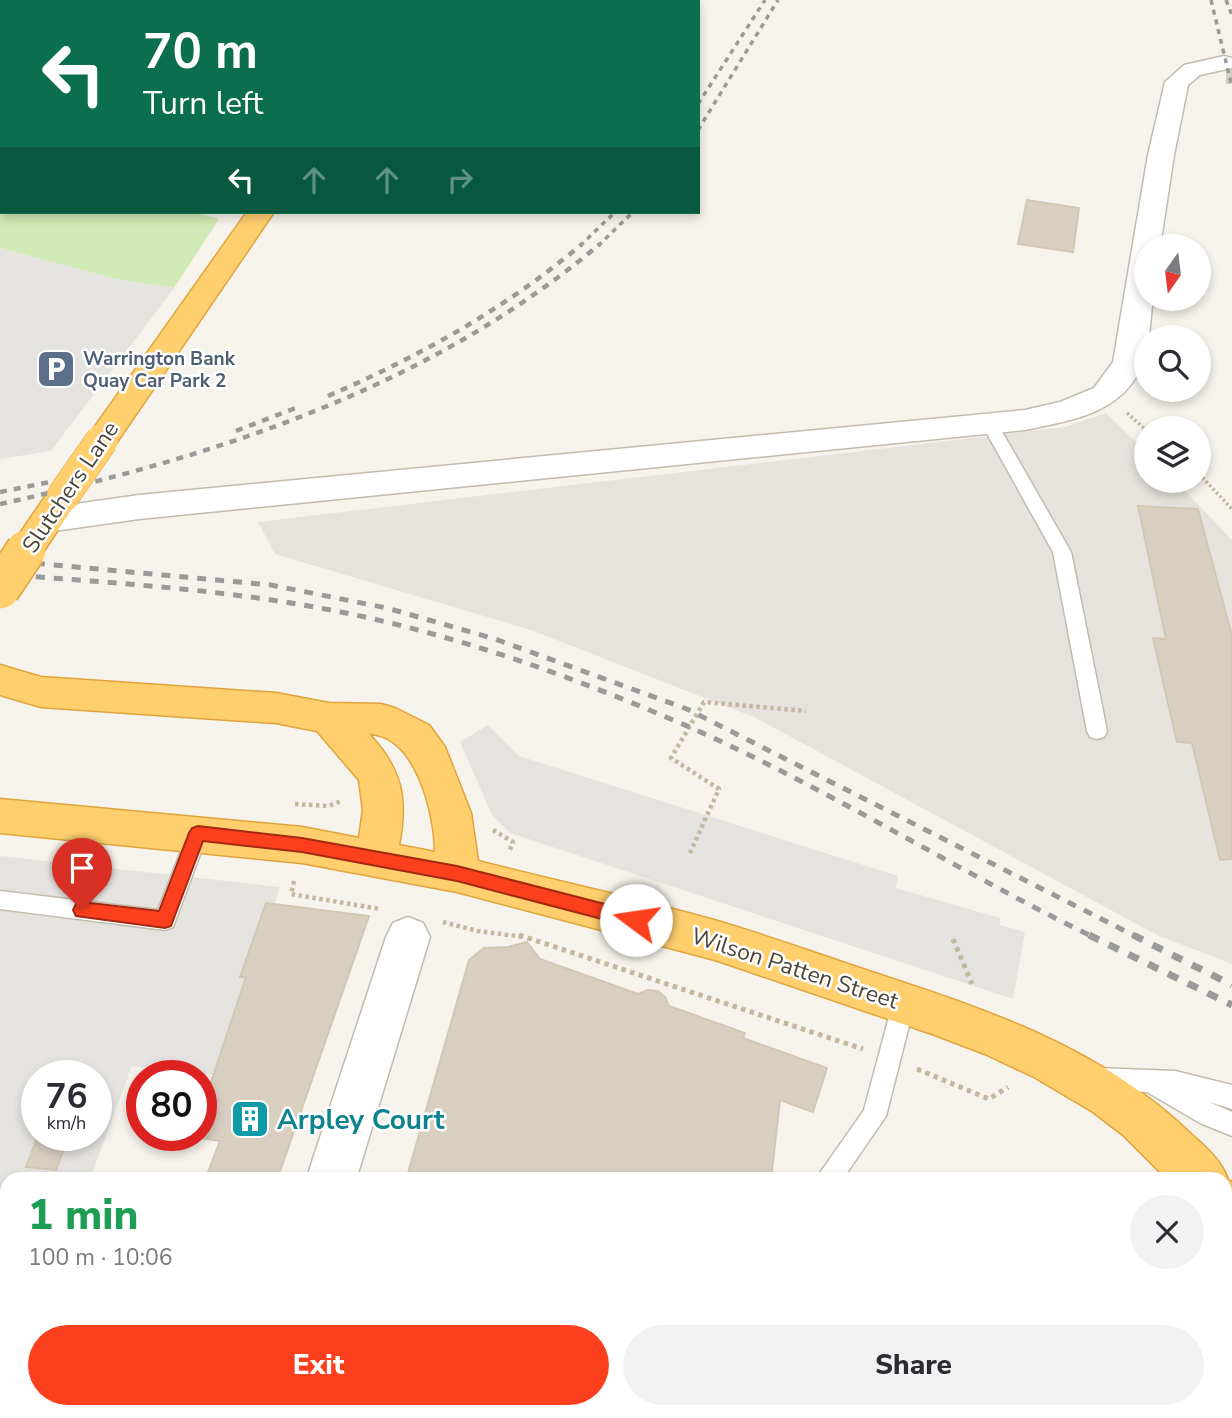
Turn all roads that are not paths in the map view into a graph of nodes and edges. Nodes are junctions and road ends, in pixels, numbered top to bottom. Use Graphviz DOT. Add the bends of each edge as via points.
graph roads {
  1 [pos="1219,68"];
  2 [pos="259,214"];
  3 [pos="989,423"];
  4 [pos="46,521"];
  5 [pos="0,589"];
  6 [pos="0,680"];
  7 [pos="329,718"];
  8 [pos="1097,731"];
  9 [pos="0,817"];
  10 [pos="198,833"];
  11 [pos="376,858"];
  12 [pos="457,874"];
  13 [pos="0,900"];
  14 [pos="413,923"];
  15 [pos="904,1002"];
  16 [pos="1082,1079"];
  17 [pos="1151,1081"];
  18 [pos="1232,1097"];
  19 [pos="1232,1124"];
  20 [pos="334,1172"];
  21 [pos="833,1172"];
  22 [pos="1196,1172"];
  1 -- 3 [label="street" via="1192,70 1177,82 1128,363 1105,395 1068,411"];
  2 -- 4 [label="highway, Slutchers Lane, bridge"];
  3 -- 4 [label="street" via="139,507"];
  3 -- 8 [label="lane" via="1062,552"];
  4 -- 5 [label="highway, Slutchers Lane, bridge"];
  6 -- 7 [label="highway" via="41,692 275,708"];
  7 -- 11 [label="highway" via="373,765 383,787 385,808"];
  7 -- 12 [label="highway" via="381,719 415,736 440,777 456,839"];
  9 -- 10 [label="highway, Wilson Patten Street"];
  10 -- 11 [label="highway, Wilson Patten Street"];
  10 -- 13 [label="lane" via="165,920"];
  11 -- 12 [label="highway, Wilson Patten Street"];
  12 -- 15 [label="highway, Wilson Patten Street" via="715,940"];
  14 -- 20 [label="street"];
  15 -- 16 [label="highway, Wilson Patten Street" via="998,1037"];
  15 -- 21 [label="lane" via="873,1116"];
  16 -- 17 [label="lane"];
  16 -- 22 [label="highway, Wilson Patten Street" via="1140,1118"];
  17 -- 18 [label="lane" via="1175,1082"];
  17 -- 19 [label="lane"];
}
